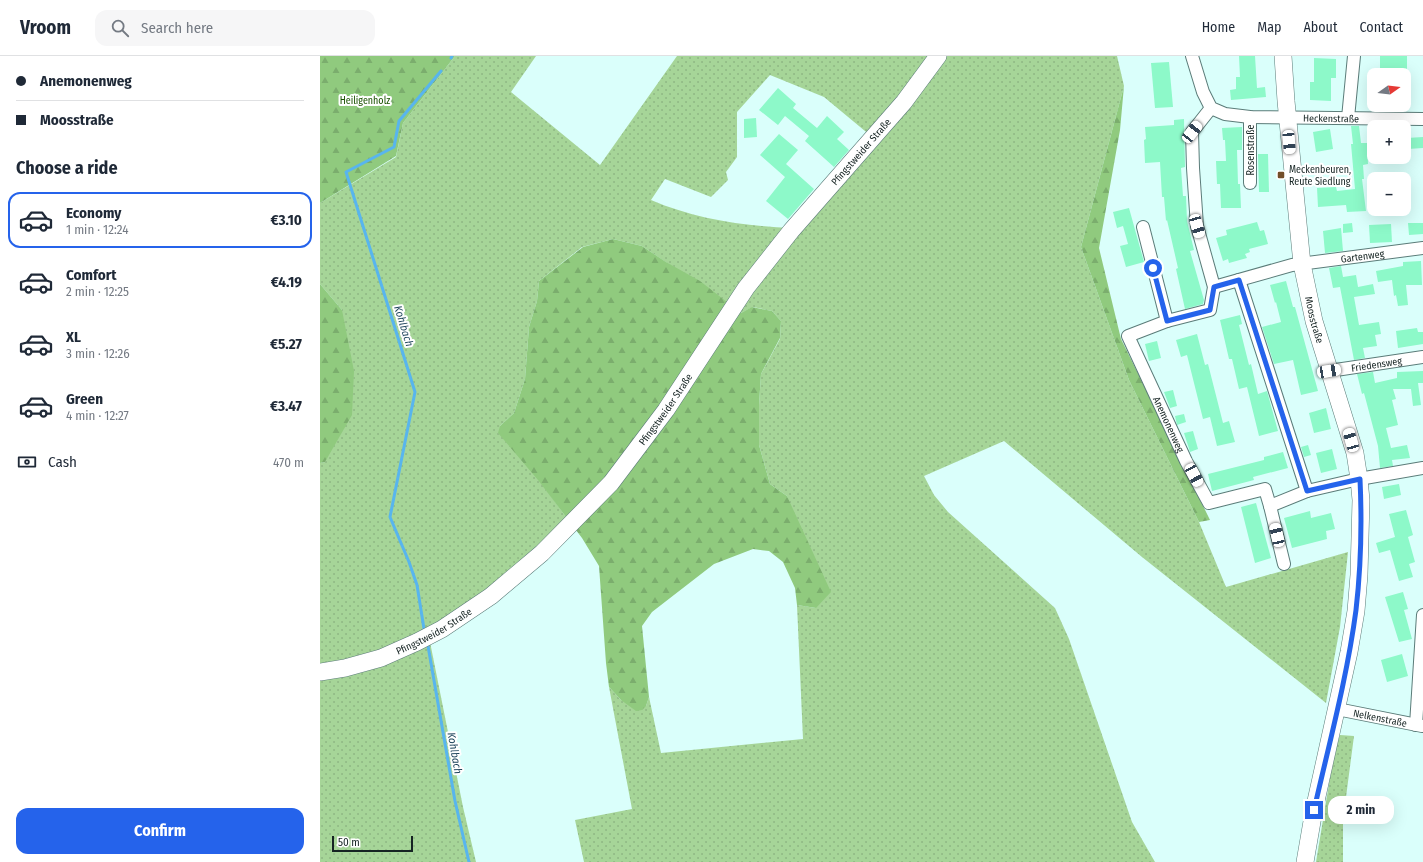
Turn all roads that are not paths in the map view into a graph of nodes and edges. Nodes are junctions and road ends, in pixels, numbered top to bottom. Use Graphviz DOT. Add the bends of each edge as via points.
graph roads {
  1 [pos="938,56"];
  2 [pos="1192,56"];
  3 [pos="1283,56"];
  4 [pos="1354,56"];
  5 [pos="1211,108"];
  6 [pos="1250,117"];
  7 [pos="1287,117"];
  8 [pos="1348,118"];
  9 [pos="1423,119"];
  10 [pos="1250,183"];
  11 [pos="1143,227"];
  12 [pos="1423,248"];
  13 [pos="1302,264"];
  14 [pos="1239,280"];
  15 [pos="1214,287"];
  16 [pos="1167,321"];
  17 [pos="1423,357"];
  18 [pos="1329,371"];
  19 [pos="1423,468"];
  20 [pos="1360,479"];
  21 [pos="1307,491"];
  22 [pos="1270,506"];
  23 [pos="1284,564"];
  24 [pos="1423,615"];
  25 [pos="320,672"];
  26 [pos="1337,709"];
  27 [pos="1419,726"];
  28 [pos="1305,862"];
  1 -- 25 [label="street, Pfingstweider Straße" via="904,102 791,231 746,288 666,410 611,483 547,548 491,596 442,629 380,658"];
  2 -- 5 [label="street" via="1203,92"];
  3 -- 7 [label="street, Moosstraße"];
  4 -- 8 [label="street"];
  5 -- 6 [label="street, Rosenstraße" via="1225,114"];
  5 -- 15 [label="street, Anemonenweg" via="1192,132 1197,226"];
  6 -- 7 [label="street, Rosenstraße"];
  6 -- 10 [label="street, Rosenstraße"];
  7 -- 8 [label="street, Heckenstraße"];
  7 -- 13 [label="street, Moosstraße"];
  8 -- 9 [label="street, Heckenstraße"];
  11 -- 16 [label="street"];
  12 -- 13 [label="street, Gartenweg"];
  13 -- 14 [label="street"];
  13 -- 18 [label="street, Moosstraße" via="1314,321"];
  14 -- 15 [label="street"];
  14 -- 21 [label="street"];
  15 -- 16 [label="street, Anemonenweg" via="1210,310"];
  16 -- 22 [label="street, Anemonenweg" via="1128,336 1186,461 1209,503 1265,489"];
  17 -- 18 [label="street, Friedensweg"];
  18 -- 20 [label="street, Moosstraße" via="1353,447"];
  19 -- 20 [label="street"];
  20 -- 21 [label="street"];
  20 -- 26 [label="street, Moosstraße" via="1361,530 1356,611"];
  21 -- 22 [label="street"];
  22 -- 23 [label="street, Anemonenweg"];
  24 -- 27 [label="street"];
  26 -- 27 [label="street, Nelkenstraße"];
  26 -- 28 [label="street, Moosstraße"];
}
